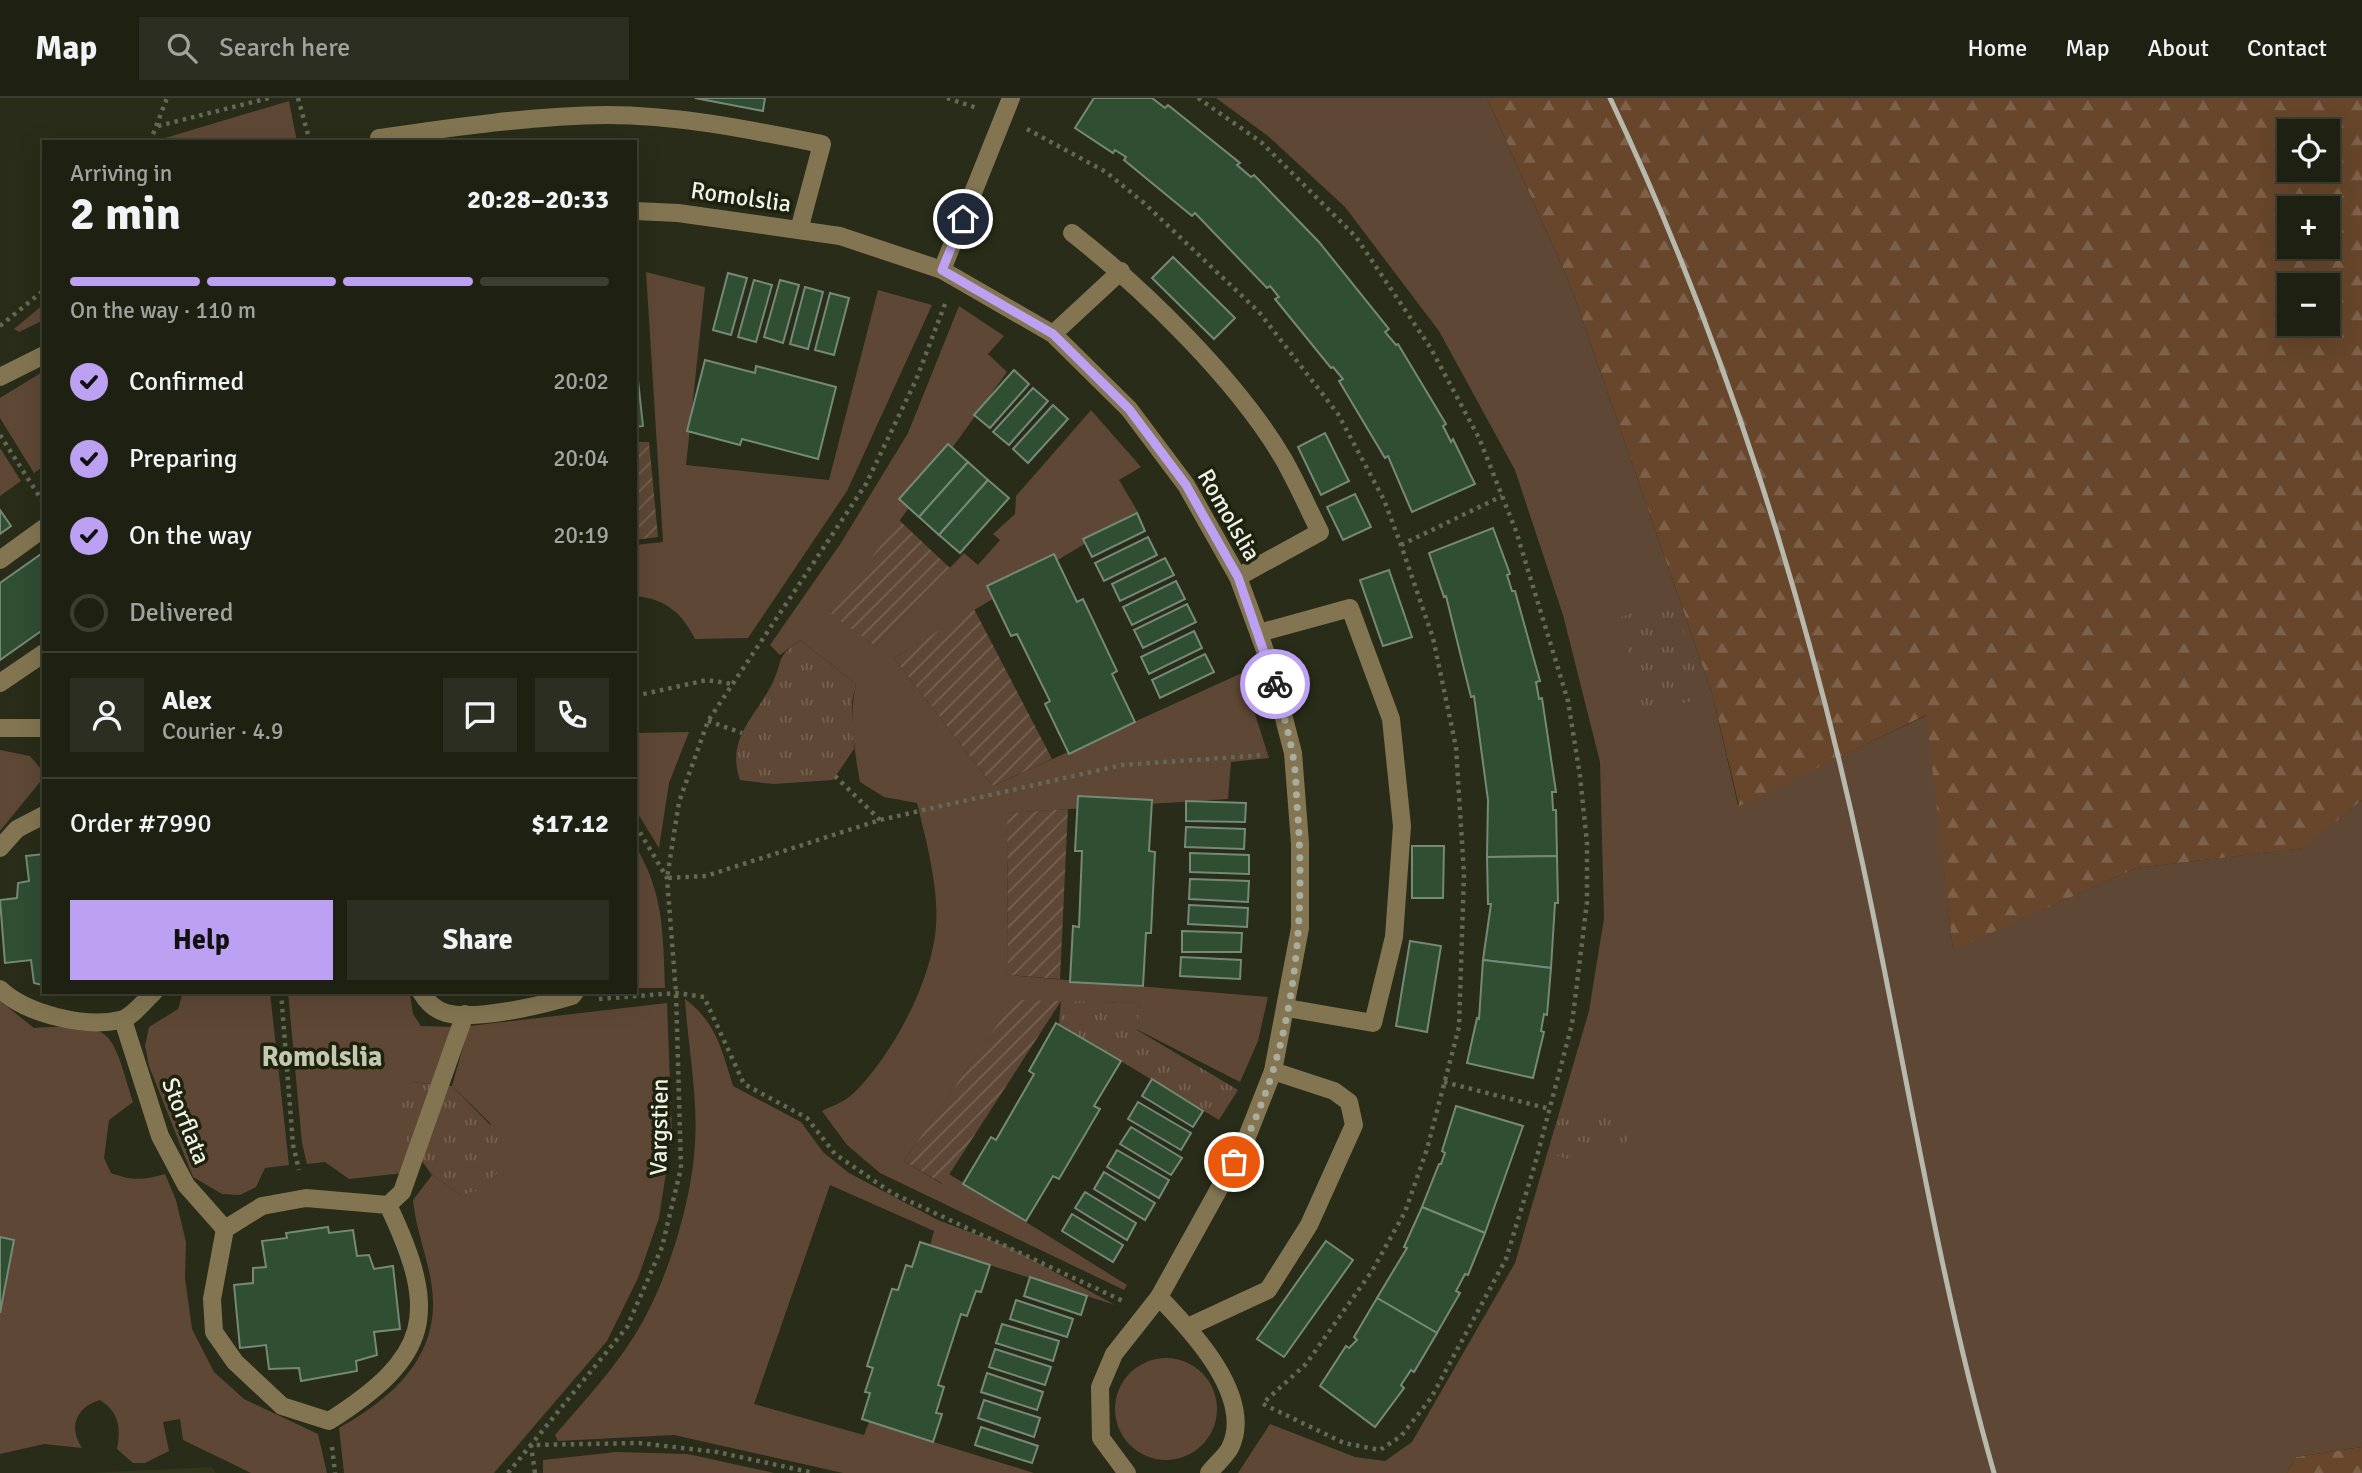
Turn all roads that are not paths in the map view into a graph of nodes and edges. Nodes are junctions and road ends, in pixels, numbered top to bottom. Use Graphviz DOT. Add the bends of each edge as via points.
graph roads {
  1 [pos="1011,98"];
  2 [pos="380,140"];
  3 [pos="637,211"];
  4 [pos="799,230"];
  5 [pos="1072,233"];
  6 [pos="1121,271"];
  7 [pos="949,273"];
  8 [pos="1053,334"];
  9 [pos="42,356"];
  10 [pos="0,377"];
  11 [pos="42,529"];
  12 [pos="0,560"];
  13 [pos="1238,577"];
  14 [pos="1259,633"];
  15 [pos="42,654"];
  16 [pos="0,683"];
  17 [pos="0,728"];
  18 [pos="42,729"];
  19 [pos="42,816"];
  20 [pos="0,848"];
  21 [pos="0,989"];
  22 [pos="152,994"];
  23 [pos="422,994"];
  24 [pos="573,994"];
  25 [pos="1287,1008"];
  26 [pos="465,1014"];
  27 [pos="123,1020"];
  28 [pos="1273,1071"];
  29 [pos="388,1205"];
  30 [pos="225,1229"];
  31 [pos="1159,1297"];
  32 [pos="1188,1327"];
  33 [pos="1127,1473"];
  34 [pos="1209,1473"];
  1 -- 7 [label="street"];
  2 -- 4 [label="street" via="493,121 609,115 718,123 822,144"];
  3 -- 4 [label="street, Romolslia"];
  4 -- 7 [label="street, Romolslia" via="840,236"];
  5 -- 6 [label="street"];
  6 -- 8 [label="street"];
  6 -- 13 [label="street" via="1235,390 1283,459 1320,532"];
  7 -- 8 [label="street, Romolslia"];
  8 -- 13 [label="street, Romolslia" via="1129,409 1186,485"];
  9 -- 10 [label="street"];
  11 -- 12 [label="street"];
  13 -- 14 [label="street, Romolslia"];
  14 -- 25 [label="street, Romolslia" via="1293,753 1300,843 1300,928"];
  14 -- 25 [label="street" via="1350,608 1391,719 1402,826 1394,937 1373,1023"];
  15 -- 16 [label="street"];
  17 -- 18 [label="street"];
  19 -- 20 [label="street" via="16,829"];
  21 -- 27 [label="street" via="12,1000 47,1015"];
  22 -- 27 [label="street"];
  23 -- 26 [label="street" via="446,1013"];
  24 -- 26 [label="street" via="537,1007"];
  25 -- 28 [label="street, Romolslia"];
  26 -- 29 [label="street" via="402,1192"];
  27 -- 30 [label="street, Storflata" via="160,1136 186,1185"];
  28 -- 31 [label="street, Romolslia" via="1245,1142"];
  28 -- 32 [label="street" via="1334,1091 1349,1102 1354,1125 1309,1225 1268,1290"];
  29 -- 30 [label="street" via="306,1198 262,1206"];
  29 -- 30 [label="street" via="410,1250 419,1284 412,1344 394,1372 329,1421 282,1406 235,1362 214,1332 212,1299"];
  31 -- 32 [label="street"];
  31 -- 33 [label="street, Romolslia" via="1114,1354 1100,1387 1101,1438"];
  32 -- 34 [label="street" via="1212,1357 1235,1415 1230,1447"];
}
